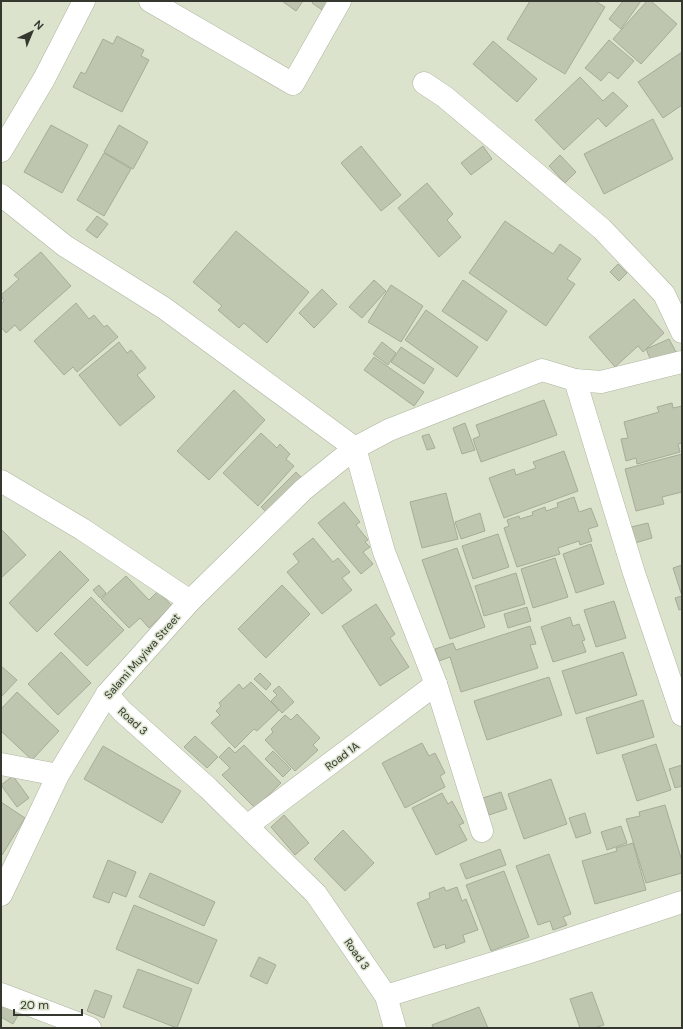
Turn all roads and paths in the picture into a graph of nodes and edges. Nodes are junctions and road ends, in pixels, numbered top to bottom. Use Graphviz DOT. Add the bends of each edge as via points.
graph roads {
  1 [pos="84,1"];
  2 [pos="150,1"];
  3 [pos="340,1"];
  4 [pos="424,83"];
  5 [pos="1,151"];
  6 [pos="1,195"];
  7 [pos="682,332"];
  8 [pos="682,362"];
  9 [pos="575,380"];
  10 [pos="355,448"];
  11 [pos="1,481"];
  12 [pos="190,601"];
  13 [pos="673,659"];
  14 [pos="436,684"];
  15 [pos="107,694"];
  16 [pos="682,715"];
  17 [pos="1,764"];
  18 [pos="58,775"];
  19 [pos="247,826"];
  20 [pos="482,831"];
  21 [pos="1,895"];
  22 [pos="682,902"];
  23 [pos="1,994"];
  24 [pos="386,996"];
  25 [pos="90,1028"];
  26 [pos="395,1028"];
  1 -- 5 [label="street" via="44,79"];
  2 -- 3 [label="street" via="293,84"];
  4 -- 7 [label="street" via="445,97 602,229 664,294"];
  6 -- 10 [label="street" via="65,246 164,308"];
  8 -- 9 [label="street, Salami Muyiwa Street" via="601,382"];
  9 -- 10 [label="street, Salami Muyiwa Street" via="542,370 389,430"];
  9 -- 13 [label="street" via="634,573"];
  10 -- 12 [label="street, Salami Muyiwa Street" via="302,490"];
  10 -- 14 [label="street" via="384,552"];
  11 -- 12 [label="street" via="82,529"];
  12 -- 15 [label="street, Salami Muyiwa Street"];
  13 -- 16 [label="street"];
  14 -- 19 [label="street, Road 1A"];
  14 -- 20 [label="street"];
  15 -- 18 [label="street, Salami Muyiwa Street"];
  15 -- 19 [label="street, Road 3" via="122,711"];
  17 -- 18 [label="street"];
  18 -- 21 [label="street, Salami Muyiwa Street"];
  19 -- 24 [label="street, Road 3" via="316,894"];
  22 -- 24 [label="street"];
  23 -- 25 [label="street"];
  24 -- 26 [label="street, Road 3"];
}
